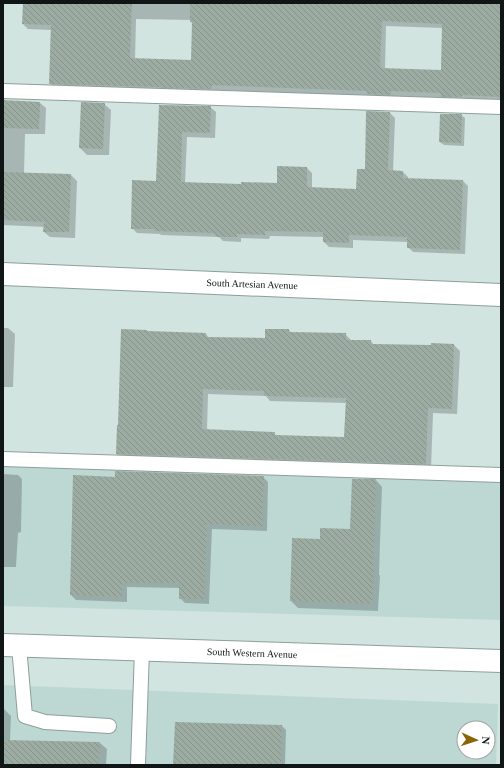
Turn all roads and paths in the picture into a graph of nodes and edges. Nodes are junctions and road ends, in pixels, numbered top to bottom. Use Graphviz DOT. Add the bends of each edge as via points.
graph roads {
  1 [pos="3,92"];
  2 [pos="501,107"];
  3 [pos="3,274"];
  4 [pos="501,295"];
  5 [pos="3,459"];
  6 [pos="501,475"];
  7 [pos="11,645"];
  8 [pos="142,650"];
  9 [pos="501,661"];
  10 [pos="109,726"];
  11 [pos="138,765"];
  1 -- 2 [label="lane"];
  3 -- 4 [label="street, South Artesian Avenue"];
  5 -- 6 [label="lane"];
  7 -- 8 [label="street, South Western Avenue"];
  7 -- 10 [label="lane" via="25,716 45,722"];
  8 -- 9 [label="street, South Western Avenue"];
  8 -- 11 [label="lane"];
}
